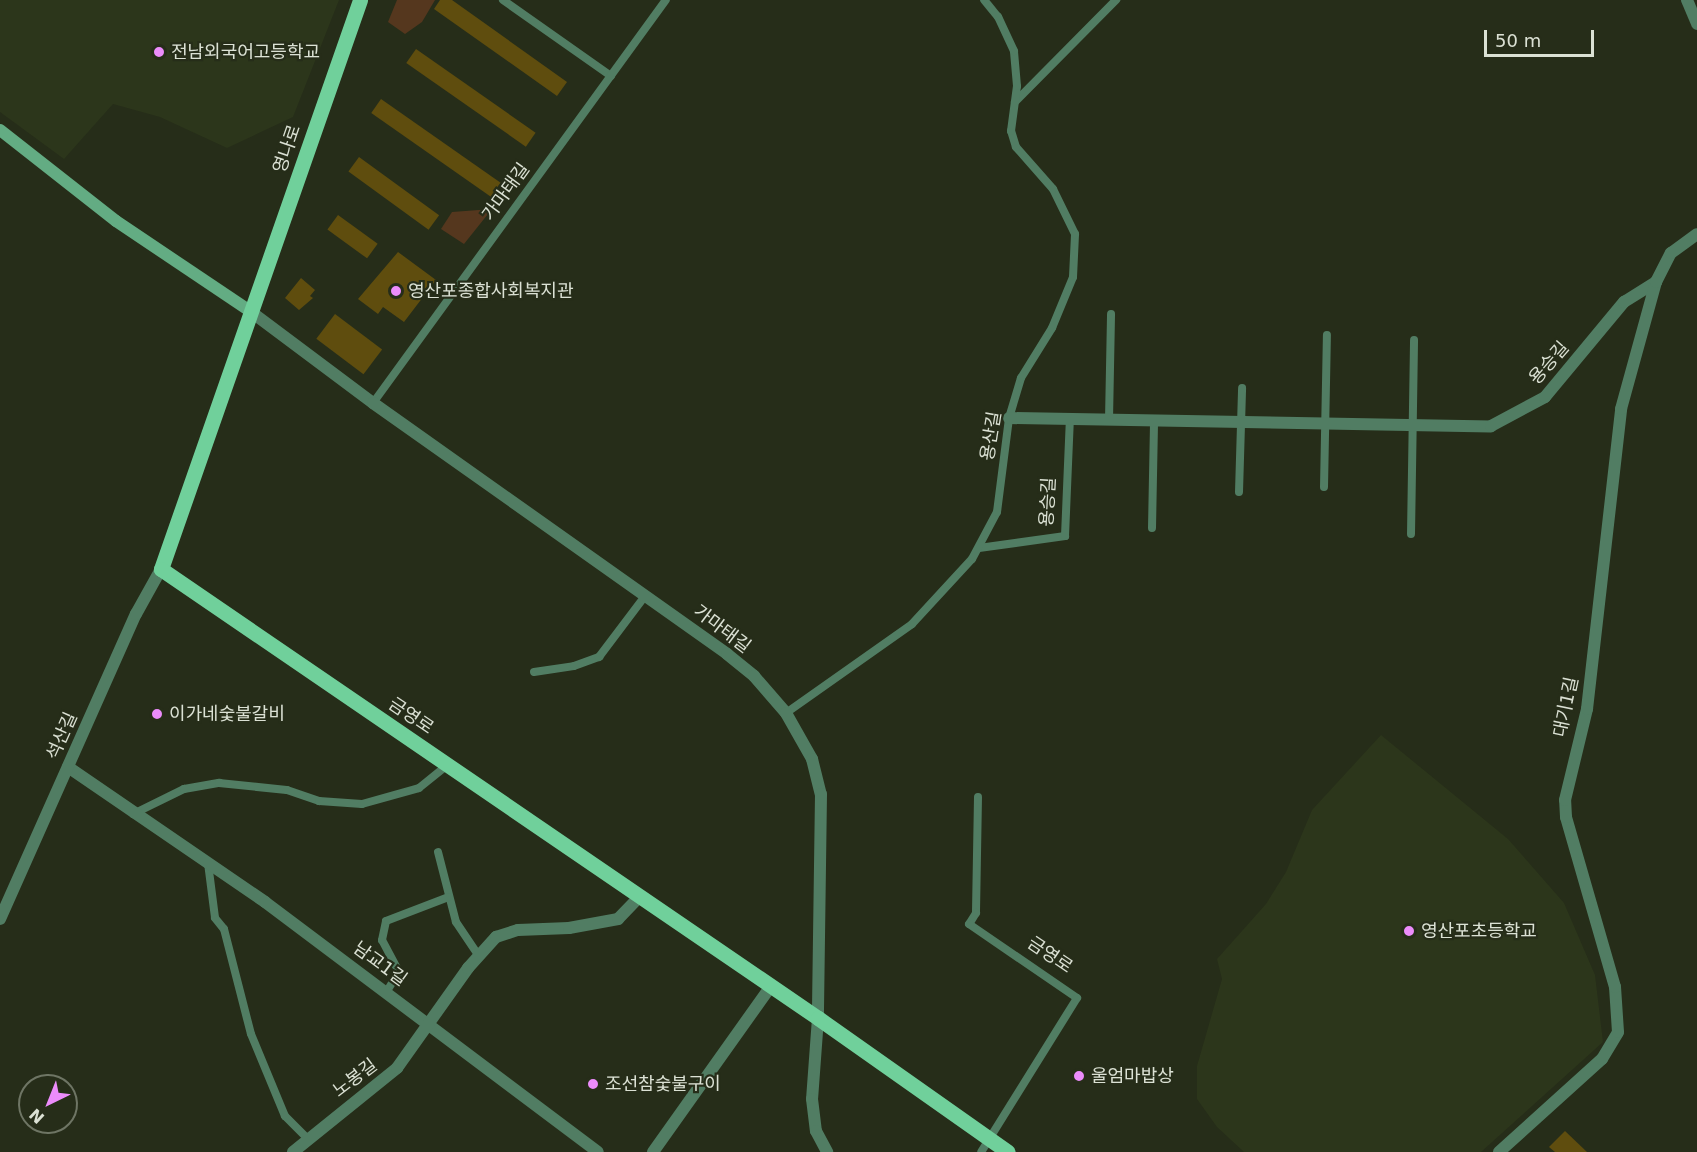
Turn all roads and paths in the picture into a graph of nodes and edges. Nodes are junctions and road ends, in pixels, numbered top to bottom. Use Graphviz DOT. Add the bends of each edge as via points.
graph roads {
  1 [pos="360,0"];
  2 [pos="503,0"];
  3 [pos="666,0"];
  4 [pos="984,0"];
  5 [pos="1116,0"];
  6 [pos="1687,0"];
  7 [pos="1697,24"];
  8 [pos="611,76"];
  9 [pos="1015,103"];
  10 [pos="0,130"];
  11 [pos="1697,234"];
  12 [pos="1656,282"];
  13 [pos="250,311"];
  14 [pos="1111,314"];
  15 [pos="1327,335"];
  16 [pos="1414,339"];
  17 [pos="1242,388"];
  18 [pos="373,403"];
  19 [pos="1009,418"];
  20 [pos="1070,419"];
  21 [pos="1109,420"];
  22 [pos="1154,421"];
  23 [pos="1241,423"];
  24 [pos="1326,425"];
  25 [pos="1412,426"];
  26 [pos="1324,488"];
  27 [pos="1239,492"];
  28 [pos="1152,528"];
  29 [pos="1411,534"];
  30 [pos="979,548"];
  31 [pos="161,569"];
  32 [pos="645,596"];
  33 [pos="534,672"];
  34 [pos="786,712"];
  35 [pos="447,765"];
  36 [pos="68,767"];
  37 [pos="978,796"];
  38 [pos="133,814"];
  39 [pos="438,852"];
  40 [pos="208,863"];
  41 [pos="449,897"];
  42 [pos="639,897"];
  43 [pos="0,919"];
  44 [pos="478,955"];
  45 [pos="771,986"];
  46 [pos="387,991"];
  47 [pos="818,1018"];
  48 [pos="430,1024"];
  49 [pos="306,1137"];
  50 [pos="989,1139"];
  51 [pos="1501,1151"];
  52 [pos="293,1152"];
  53 [pos="598,1152"];
  54 [pos="653,1152"];
  55 [pos="827,1152"];
  56 [pos="981,1152"];
  57 [pos="1008,1152"];
  1 -- 13 [label="main road, 영나로"];
  2 -- 8 [label="lane"];
  3 -- 8 [label="lane, 가마태길"];
  4 -- 9 [label="lane, 용산길" via="998,17 1014,51"];
  5 -- 9 [label="lane"];
  6 -- 7 [label="street"];
  8 -- 18 [label="lane, 가마태길"];
  9 -- 19 [label="lane, 용산길" via="1011,131 1016,147 1053,189 1075,234 1073,276 1052,328 1021,378"];
  10 -- 13 [label="street" via="116,220"];
  11 -- 12 [label="street, 대기1길" via="1671,254"];
  12 -- 25 [label="street, 용승길" via="1624,302 1545,397 1534,404 1491,426"];
  12 -- 51 [label="street, 대기1길" via="1621,408 1587,709 1565,800 1566,817 1615,987 1618,1032 1602,1059"];
  13 -- 18 [label="street, 가마태길"];
  13 -- 31 [label="main road, 영나로"];
  14 -- 21 [label="lane"];
  15 -- 24 [label="lane"];
  16 -- 25 [label="lane"];
  17 -- 23 [label="lane"];
  18 -- 32 [label="street, 가마태길"];
  19 -- 20 [label="street, 용승길"];
  19 -- 30 [label="lane, 용산길" via="997,512"];
  20 -- 21 [label="street, 용승길"];
  20 -- 30 [label="lane, 용승길" via="1065,536"];
  21 -- 22 [label="street, 용승길"];
  22 -- 23 [label="street, 용승길"];
  22 -- 28 [label="lane"];
  23 -- 24 [label="street, 용승길"];
  23 -- 27 [label="lane"];
  24 -- 25 [label="street, 용승길"];
  24 -- 26 [label="lane"];
  25 -- 29 [label="lane"];
  30 -- 34 [label="lane, 용산길" via="963,572 912,624"];
  31 -- 35 [label="main road, 금영로"];
  31 -- 36 [label="street, 석산길" via="136,614"];
  32 -- 33 [label="lane" via="599,657 574,666"];
  32 -- 34 [label="street, 가마태길" via="727,654"];
  34 -- 47 [label="street, 가마태길" via="813,759 821,794"];
  35 -- 38 [label="lane" via="419,788 362,804 319,801 287,790 219,783 173,793"];
  35 -- 42 [label="main road, 금영로"];
  36 -- 38 [label="street, 남교1길"];
  36 -- 43 [label="street, 석산길"];
  37 -- 50 [label="lane, 금영로" via="976,913 969,924 1077,998"];
  38 -- 40 [label="street, 남교1길"];
  39 -- 41 [label="lane"];
  40 -- 46 [label="street, 남교1길"];
  40 -- 49 [label="lane" via="212,910 224,929 251,1034 285,1116"];
  41 -- 44 [label="lane" via="461,935"];
  41 -- 46 [label="lane" via="386,921 382,940 399,972"];
  42 -- 44 [label="street" via="618,919 569,928 503,933"];
  42 -- 45 [label="main road, 금영로"];
  44 -- 48 [label="street"];
  45 -- 47 [label="main road, 금영로"];
  45 -- 54 [label="street"];
  46 -- 48 [label="street, 남교1길"];
  47 -- 50 [label="main road, 금영로"];
  47 -- 55 [label="street" via="812,1099 816,1131"];
  48 -- 49 [label="street, 노봉길" via="387,1079"];
  48 -- 53 [label="street, 남교1길"];
  49 -- 52 [label="street, 노봉길"];
  50 -- 56 [label="lane"];
  50 -- 57 [label="main road, 금영로"];
}
